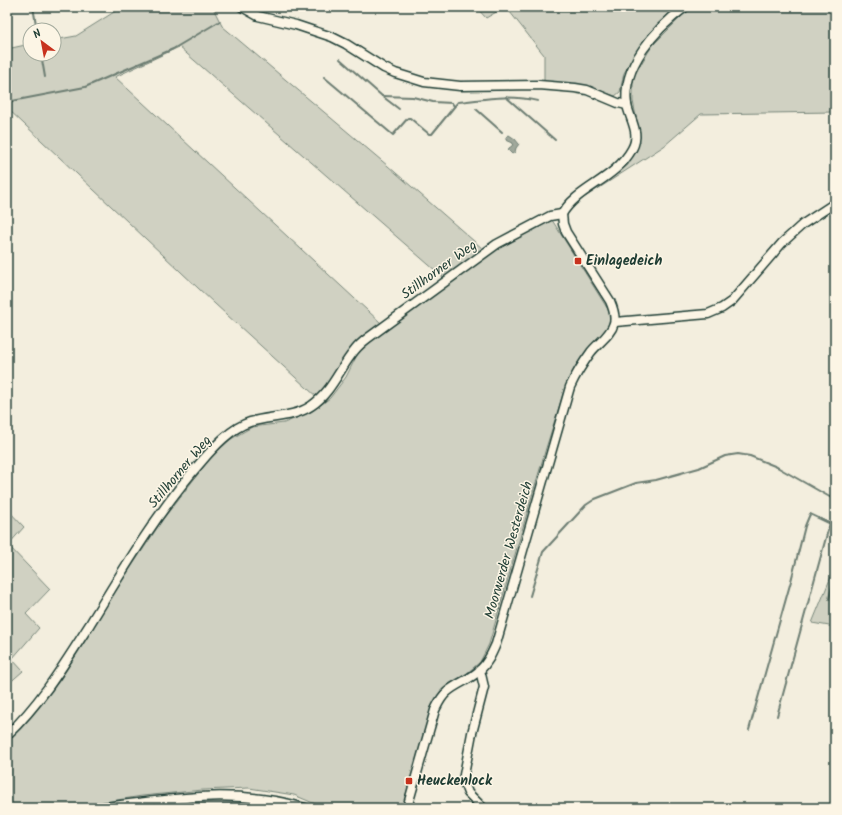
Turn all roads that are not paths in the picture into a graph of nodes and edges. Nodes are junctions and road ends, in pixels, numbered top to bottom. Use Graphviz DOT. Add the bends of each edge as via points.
graph roads {
  1 [pos="242,7"];
  2 [pos="685,7"];
  3 [pos="627,105"];
  4 [pos="835,203"];
  5 [pos="562,214"];
  6 [pos="615,322"];
  7 [pos="480,670"];
  8 [pos="7,735"];
  9 [pos="98,808"];
  10 [pos="305,808"];
  11 [pos="407,808"];
  12 [pos="483,808"];
  1 -- 3 [label="street" via="258,16 326,35 390,70 424,82 460,86 539,85 575,88"];
  2 -- 3 [label="street" via="664,26 637,58 628,79"];
  3 -- 5 [label="street" via="636,136 626,160 574,200"];
  4 -- 6 [label="street" via="803,224 732,301 722,308 708,314"];
  5 -- 6 [label="street" via="562,224 566,232 610,301"];
  5 -- 8 [label="street, Stillhorner Weg" via="550,216 497,244 368,338 356,348 332,387 309,408 241,425 215,447 159,516 56,678 26,716"];
  6 -- 7 [label="street, Moorwerder Westerdeich" via="580,368 570,387 496,644"];
  7 -- 11 [label="street, Moorwerder Westerdeich" via="446,693 435,710"];
  7 -- 12 [label="street" via="484,687 463,780 468,793"];
  9 -- 10 [label="street" via="222,795 265,799"];
}
